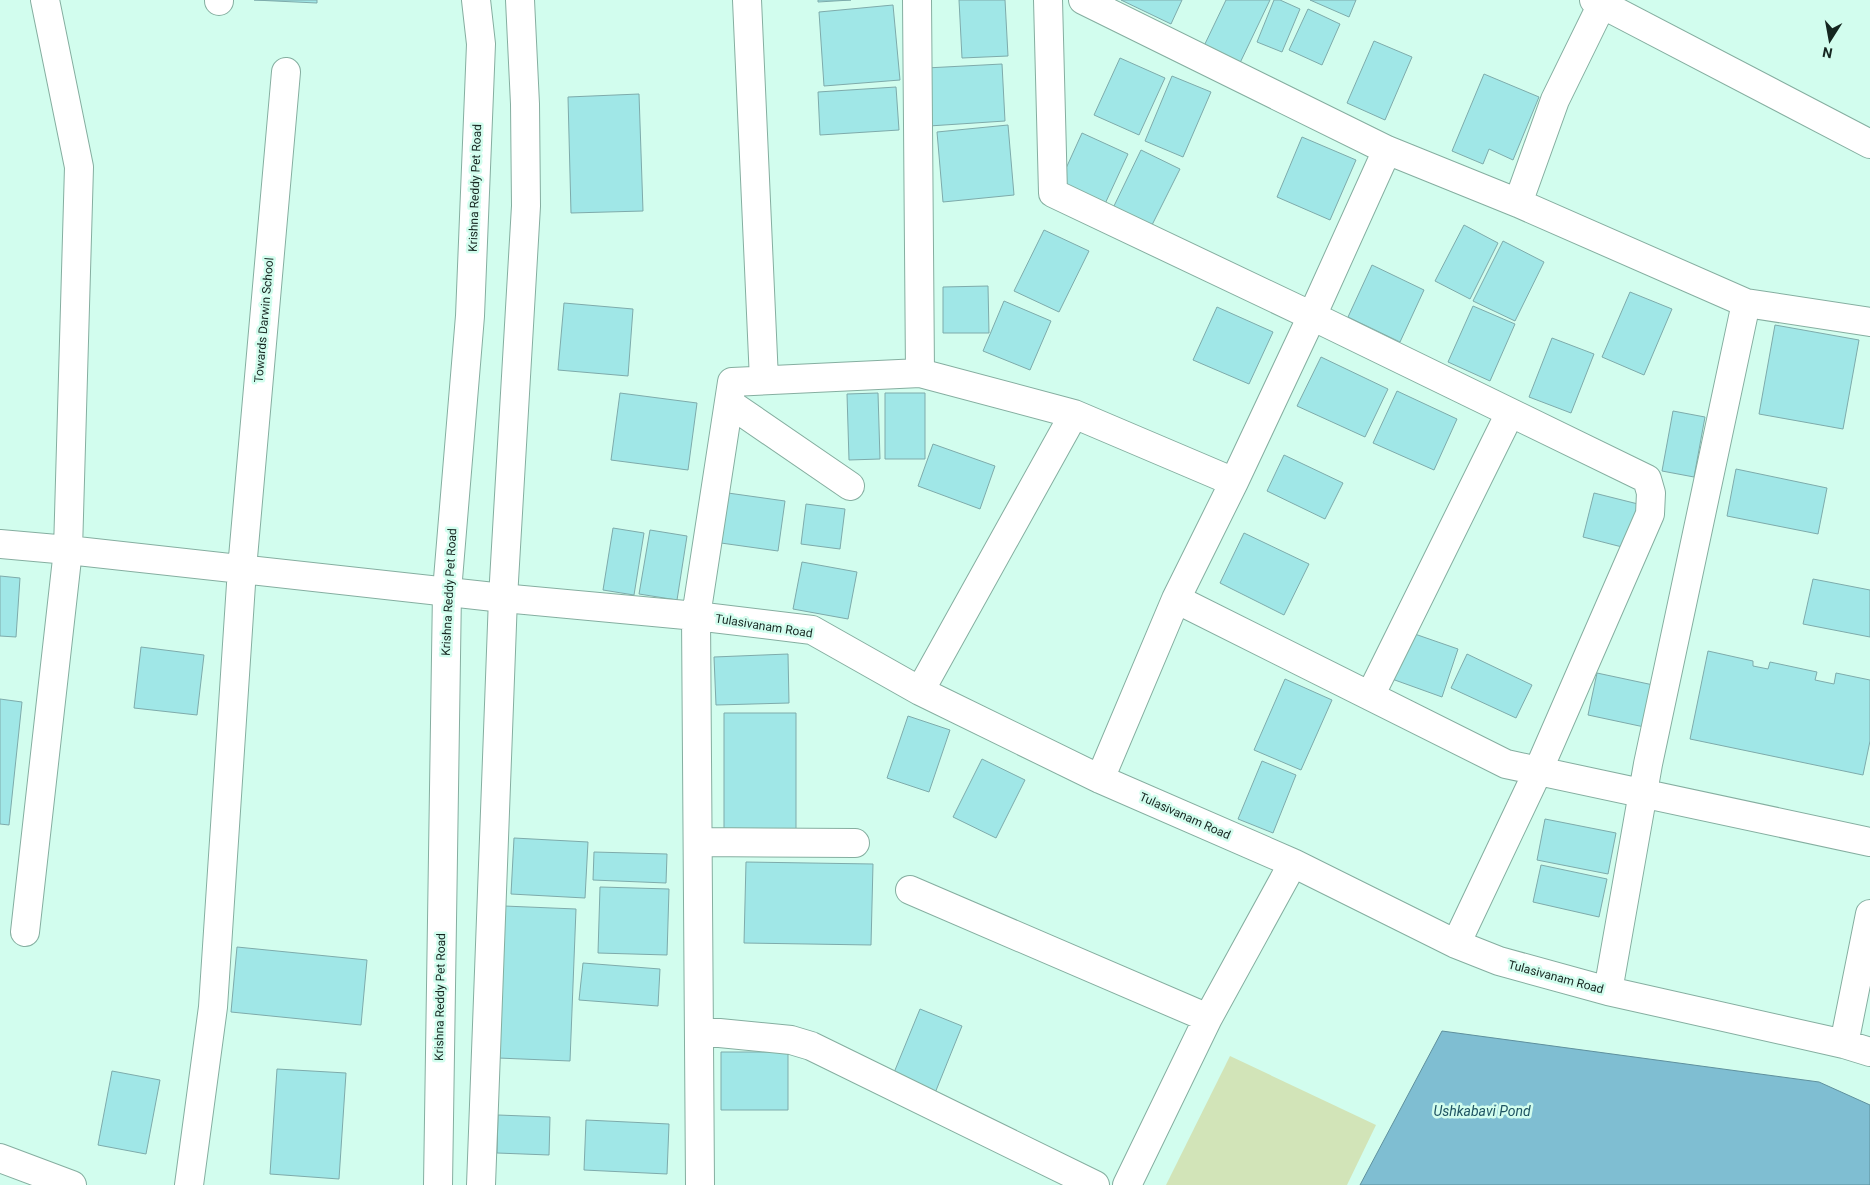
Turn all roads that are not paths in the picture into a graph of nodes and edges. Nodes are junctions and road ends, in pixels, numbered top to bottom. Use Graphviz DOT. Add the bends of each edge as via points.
graph roads {
  1 [pos="45,0"];
  2 [pos="476,0"];
  3 [pos="520,0"];
  4 [pos="747,0"];
  5 [pos="917,0"];
  6 [pos="1048,0"];
  7 [pos="1094,2"];
  8 [pos="1598,2"];
  9 [pos="286,72"];
  10 [pos="1870,144"];
  11 [pos="1387,150"];
  12 [pos="1518,203"];
  13 [pos="1746,303"];
  14 [pos="1312,316"];
  15 [pos="1870,322"];
  16 [pos="920,373"];
  17 [pos="764,380"];
  18 [pos="729,403"];
  19 [pos="1510,413"];
  20 [pos="1074,414"];
  21 [pos="1234,482"];
  22 [pos="850,486"];
  23 [pos="0,544"];
  24 [pos="68,550"];
  25 [pos="242,569"];
  26 [pos="447,592"];
  27 [pos="503,598"];
  28 [pos="1176,599"];
  29 [pos="696,616"];
  30 [pos="920,691"];
  31 [pos="1370,696"];
  32 [pos="1538,771"];
  33 [pos="1100,779"];
  34 [pos="1642,794"];
  35 [pos="698,842"];
  36 [pos="1870,842"];
  37 [pos="855,843"];
  38 [pos="1294,864"];
  39 [pos="910,890"];
  40 [pos="1870,914"];
  41 [pos="25,932"];
  42 [pos="1456,944"];
  43 [pos="1608,991"];
  44 [pos="1208,1018"];
  45 [pos="699,1031"];
  46 [pos="1844,1044"];
  47 [pos="1870,1052"];
  48 [pos="0,1158"];
  49 [pos="72,1185"];
  50 [pos="189,1185"];
  51 [pos="438,1185"];
  52 [pos="481,1185"];
  53 [pos="700,1185"];
  54 [pos="1095,1185"];
  55 [pos="1127,1185"];
  1 -- 24 [label="street" via="79,167"];
  2 -- 26 [label="street, Krishna Reddy Pet Road" via="480,44 470,316"];
  3 -- 27 [label="street" via="526,206"];
  4 -- 17 [label="street"];
  5 -- 16 [label="street"];
  6 -- 14 [label="street" via="1053,193"];
  7 -- 11 [label="street"];
  8 -- 10 [label="street"];
  8 -- 12 [label="street" via="1555,100"];
  9 -- 25 [label="street, Towards Darwin School"];
  11 -- 12 [label="street"];
  11 -- 14 [label="street"];
  12 -- 13 [label="street"];
  13 -- 15 [label="street"];
  13 -- 34 [label="street"];
  14 -- 19 [label="street"];
  14 -- 21 [label="street"];
  16 -- 17 [label="street"];
  16 -- 20 [label="street"];
  17 -- 18 [label="street" via="732,382"];
  18 -- 22 [label="street"];
  18 -- 29 [label="street"];
  19 -- 31 [label="street"];
  19 -- 32 [label="street" via="1647,479 1651,493 1650,514"];
  20 -- 21 [label="street"];
  20 -- 30 [label="street"];
  21 -- 28 [label="street"];
  23 -- 24 [label="street, Tulasivanam Road"];
  24 -- 25 [label="street, Tulasivanam Road"];
  24 -- 41 [label="street"];
  25 -- 26 [label="street, Tulasivanam Road"];
  25 -- 50 [label="street, Towards Darwin School" via="213,1007"];
  26 -- 27 [label="street, Tulasivanam Road"];
  26 -- 51 [label="street, Krishna Reddy Pet Road"];
  27 -- 29 [label="street, Tulasivanam Road"];
  27 -- 52 [label="street"];
  28 -- 31 [label="street"];
  28 -- 33 [label="street"];
  29 -- 30 [label="street, Tulasivanam Road" via="812,630"];
  29 -- 35 [label="street"];
  30 -- 33 [label="street, Tulasivanam Road"];
  31 -- 32 [label="street" via="1506,764"];
  32 -- 34 [label="street"];
  32 -- 42 [label="street"];
  33 -- 38 [label="street, Tulasivanam Road"];
  34 -- 36 [label="street"];
  34 -- 43 [label="street"];
  35 -- 37 [label="street"];
  35 -- 45 [label="street"];
  38 -- 42 [label="street, Tulasivanam Road"];
  38 -- 44 [label="street"];
  39 -- 44 [label="street"];
  40 -- 46 [label="street"];
  42 -- 43 [label="street, Tulasivanam Road" via="1499,961"];
  43 -- 46 [label="street, Tulasivanam Road"];
  44 -- 55 [label="street"];
  45 -- 53 [label="street"];
  45 -- 54 [label="street" via="791,1040 811,1046"];
  46 -- 47 [label="street, Tulasivanam Road"];
  48 -- 49 [label="street"];
}
